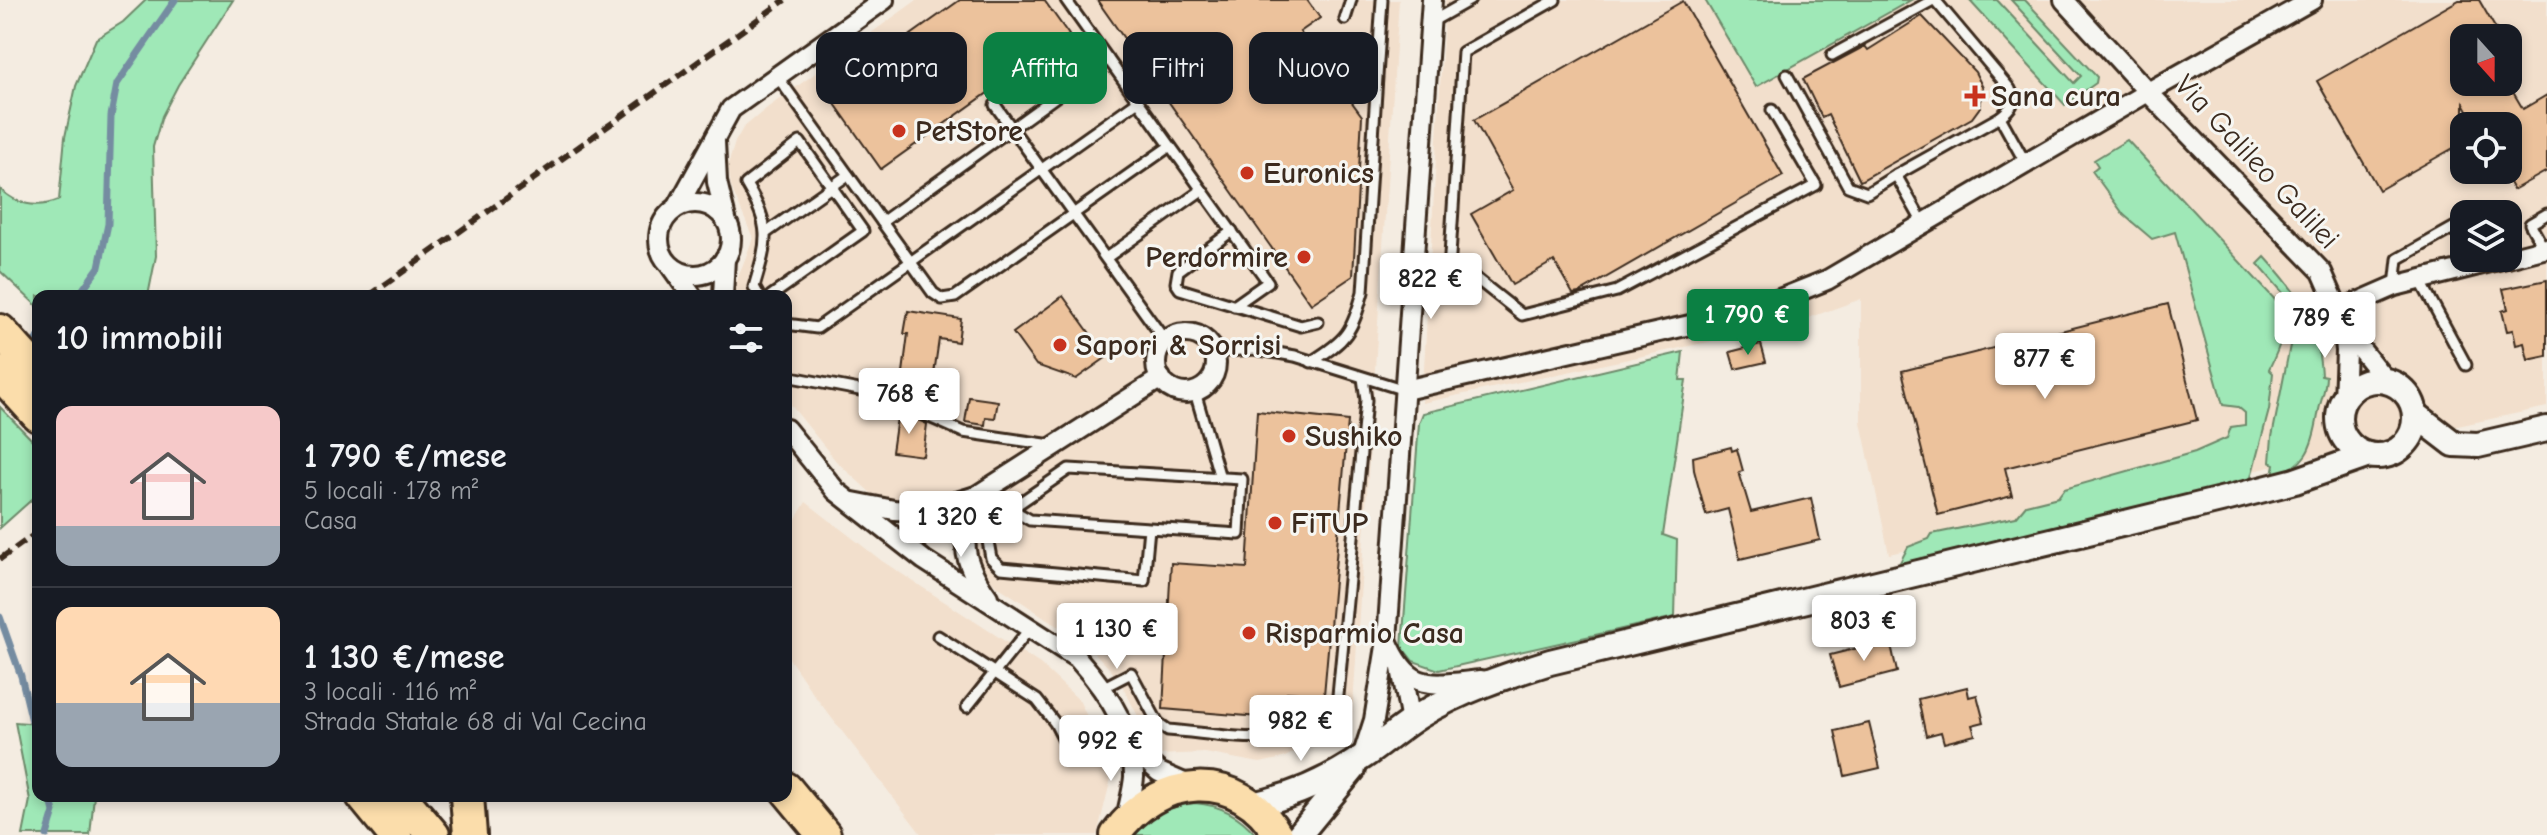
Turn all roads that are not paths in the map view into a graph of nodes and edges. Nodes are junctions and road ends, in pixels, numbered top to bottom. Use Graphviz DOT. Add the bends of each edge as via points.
graph roads {
  1 [pos="884,0"];
  2 [pos="1066,0"];
  3 [pos="1351,0"];
  4 [pos="1382,0"];
  5 [pos="1432,0"];
  6 [pos="1470,0"];
  7 [pos="1555,0"];
  8 [pos="1934,0"];
  9 [pos="2064,0"];
  10 [pos="2312,0"];
  11 [pos="1542,3"];
  12 [pos="1345,19"];
  13 [pos="1431,23"];
  14 [pos="1832,55"];
  15 [pos="1108,59"];
  16 [pos="1787,75"];
  17 [pos="777,76"];
  18 [pos="1123,80"];
  19 [pos="2148,92"];
  20 [pos="1134,104"];
  21 [pos="1140,104"];
  22 [pos="995,105"];
  23 [pos="1772,110"];
  24 [pos="2000,117"];
  25 [pos="1012,129"];
  26 [pos="715,139"];
  27 [pos="1170,146"];
  28 [pos="2026,164"];
  29 [pos="1041,169"];
  30 [pos="848,175"];
  31 [pos="1896,175"];
  32 [pos="831,187"];
  33 [pos="1202,190"];
  34 [pos="678,206"];
  35 [pos="1073,212"];
  36 [pos="2547,214"];
  37 [pos="727,222"];
  38 [pos="882,222"];
  39 [pos="1923,223"];
  40 [pos="2450,230"];
  41 [pos="1232,231"];
  42 [pos="766,233"];
  43 [pos="2546,248"];
  44 [pos="2522,254"];
  45 [pos="725,258"];
  46 [pos="1106,258"];
  47 [pos="668,262"];
  48 [pos="910,262"];
  49 [pos="1414,270"];
  50 [pos="1449,271"];
  51 [pos="2450,271"];
  52 [pos="2420,280"];
  53 [pos="2395,286"];
  54 [pos="688,290"];
  55 [pos="723,290"];
  56 [pos="756,290"];
  57 [pos="779,290"];
  58 [pos="1234,306"];
  59 [pos="2342,315"];
  60 [pos="1318,322"];
  61 [pos="792,325"];
  62 [pos="0,331"];
  63 [pos="1166,342"];
  64 [pos="1214,352"];
  65 [pos="1311,362"];
  66 [pos="2466,365"];
  67 [pos="32,366"];
  68 [pos="0,373"];
  69 [pos="792,377"];
  70 [pos="1161,378"];
  71 [pos="1363,378"];
  72 [pos="2386,381"];
  73 [pos="1405,390"];
  74 [pos="1195,392"];
  75 [pos="32,408"];
  76 [pos="2341,409"];
  77 [pos="2415,414"];
  78 [pos="2547,429"];
  79 [pos="792,436"];
  80 [pos="1055,446"];
  81 [pos="2369,455"];
  82 [pos="2311,472"];
  83 [pos="1220,478"];
  84 [pos="976,496"];
  85 [pos="850,501"];
  86 [pos="1011,509"];
  87 [pos="1149,528"];
  88 [pos="993,605"];
  89 [pos="1031,627"];
  90 [pos="938,636"];
  91 [pos="1387,640"];
  92 [pos="1401,668"];
  93 [pos="995,671"];
  94 [pos="1500,678"];
  95 [pos="1102,688"];
  96 [pos="1380,692"];
  97 [pos="967,707"];
  98 [pos="1411,722"];
  99 [pos="1131,747"];
  100 [pos="1072,756"];
  101 [pos="1362,757"];
  102 [pos="1192,786"];
  103 [pos="792,796"];
  104 [pos="368,802"];
  105 [pos="405,802"];
  106 [pos="467,802"];
  107 [pos="769,802"];
  108 [pos="1252,805"];
  109 [pos="1120,828"];
  110 [pos="395,835"];
  111 [pos="433,835"];
  112 [pos="470,835"];
  113 [pos="795,835"];
  114 [pos="824,835"];
  115 [pos="1278,835"];
  116 [pos="1299,835"];
  1 -- 17 [label="street"];
  2 -- 15 [label="lane"];
  3 -- 12 [label="lane"];
  4 -- 65 [label="lane" via="1363,292 1341,343"];
  5 -- 13 [label="street"];
  6 -- 13 [label="lane"];
  7 -- 11 [label="lane"];
  8 -- 14 [label="lane"];
  8 -- 24 [label="lane" via="2010,89 2013,106"];
  9 -- 19 [label="street"];
  10 -- 19 [label="street, Via Galileo Galilei"];
  11 -- 50 [label="lane" via="1463,52"];
  13 -- 49 [label="street"];
  15 -- 18 [label="lane"];
  15 -- 25 [label="lane"];
  16 -- 31 [label="lane" via="1848,186 1867,193"];
  17 -- 26 [label="street" via="731,109"];
  17 -- 30 [label="lane"];
  19 -- 28 [label="street"];
  19 -- 59 [label="street, Via Galileo Galilei" via="2322,272"];
  20 -- 29 [label="lane"];
  21 -- 27 [label="lane"];
  22 -- 25 [label="lane"];
  23 -- 50 [label="lane" via="1816,185 1617,291 1522,315 1468,272"];
  24 -- 28 [label="lane"];
  24 -- 31 [label="lane"];
  25 -- 29 [label="lane"];
  25 -- 38 [label="lane"];
  26 -- 34 [label="street"];
  26 -- 37 [label="street" via="717,182"];
  27 -- 33 [label="lane"];
  27 -- 35 [label="lane"];
  28 -- 39 [label="street"];
  29 -- 35 [label="lane"];
  29 -- 48 [label="lane"];
  30 -- 32 [label="lane"];
  30 -- 38 [label="lane"];
  31 -- 39 [label="lane"];
  32 -- 42 [label="lane"];
  32 -- 42 [label="lane" via="800,142 746,184"];
  32 -- 57 [label="lane" via="863,231"];
  33 -- 41 [label="lane"];
  33 -- 46 [label="lane"];
  34 -- 37 [label="street" via="706,204"];
  34 -- 47 [label="street" via="664,219 659,237"];
  35 -- 46 [label="lane"];
  35 -- 48 [label="lane" via="955,297 942,299 933,293"];
  36 -- 43 [label="lane" via="2530,224"];
  37 -- 45 [label="street" via="731,240"];
  38 -- 48 [label="lane"];
  39 -- 73 [label="street" via="1827,280 1747,312"];
  40 -- 53 [label="lane" via="2398,259"];
  41 -- 58 [label="lane" via="1268,282"];
  41 -- 58 [label="lane" via="1176,277 1180,289"];
  42 -- 56 [label="lane"];
  43 -- 44 [label="street"];
  45 -- 47 [label="street" via="711,270 693,274"];
  45 -- 55 [label="street"];
  46 -- 63 [label="lane"];
  47 -- 54 [label="street"];
  48 -- 61 [label="lane" via="817,328"];
  49 -- 50 [label="lane"];
  49 -- 73 [label="street"];
  51 -- 52 [label="street"];
  52 -- 53 [label="street"];
  52 -- 66 [label="lane"];
  53 -- 59 [label="street"];
  58 -- 60 [label="lane" via="1301,326"];
  59 -- 72 [label="street"];
  59 -- 76 [label="street" via="2346,351"];
  62 -- 67 [label="highway"];
  63 -- 64 [label="street" via="1193,334"];
  63 -- 70 [label="street" via="1157,359"];
  64 -- 65 [label="lane" via="1254,349"];
  64 -- 74 [label="street" via="1211,381"];
  65 -- 71 [label="lane"];
  68 -- 75 [label="highway"];
  69 -- 80 [label="lane" via="875,393 963,432"];
  70 -- 74 [label="street" via="1175,391"];
  70 -- 80 [label="street"];
  71 -- 73 [label="lane"];
  71 -- 95 [label="lane" via="1366,400 1337,706 1312,727 1276,738 1168,730 1158,723 1131,673"];
  72 -- 76 [label="main road" via="2362,383"];
  72 -- 77 [label="main road" via="2406,393"];
  73 -- 91 [label="street"];
  74 -- 83 [label="lane"];
  76 -- 81 [label="main road" via="2348,442"];
  76 -- 82 [label="main road" via="2328,453"];
  77 -- 78 [label="main road" via="2454,444 2478,445"];
  77 -- 81 [label="main road" via="2402,446"];
  79 -- 85 [label="street"];
  80 -- 84 [label="street"];
  81 -- 82 [label="main road"];
  82 -- 94 [label="main road" via="2214,502"];
  83 -- 86 [label="lane" via="1069,469"];
  83 -- 87 [label="lane" via="1242,479 1239,534"];
  84 -- 85 [label="street" via="915,511"];
  84 -- 88 [label="street" via="965,554 970,573"];
  85 -- 88 [label="street" via="924,560"];
  86 -- 87 [label="lane" via="1030,520"];
  86 -- 87 [label="lane" via="986,530 991,558 1001,568 1144,581"];
  88 -- 89 [label="street"];
  89 -- 93 [label="lane"];
  89 -- 95 [label="street" via="1078,659"];
  90 -- 93 [label="lane"];
  91 -- 92 [label="street"];
  91 -- 96 [label="street"];
  92 -- 94 [label="street" via="1423,683"];
  92 -- 98 [label="street"];
  93 -- 97 [label="lane"];
  93 -- 100 [label="lane" via="1037,700"];
  94 -- 98 [label="main road"];
  95 -- 99 [label="street"];
  96 -- 98 [label="street"];
  96 -- 101 [label="street"];
  98 -- 101 [label="main road"];
  99 -- 102 [label="street" via="1159,772"];
  99 -- 109 [label="street" via="1134,777"];
  101 -- 108 [label="main road" via="1285,798"];
  101 -- 116 [label="main road"];
  102 -- 108 [label="main road" via="1229,792"];
  102 -- 109 [label="main road" via="1155,796"];
  103 -- 114 [label="highway"];
  104 -- 110 [label="highway"];
  105 -- 111 [label="highway"];
  106 -- 112 [label="highway"];
  107 -- 113 [label="highway"];
  108 -- 115 [label="main road"];
}
